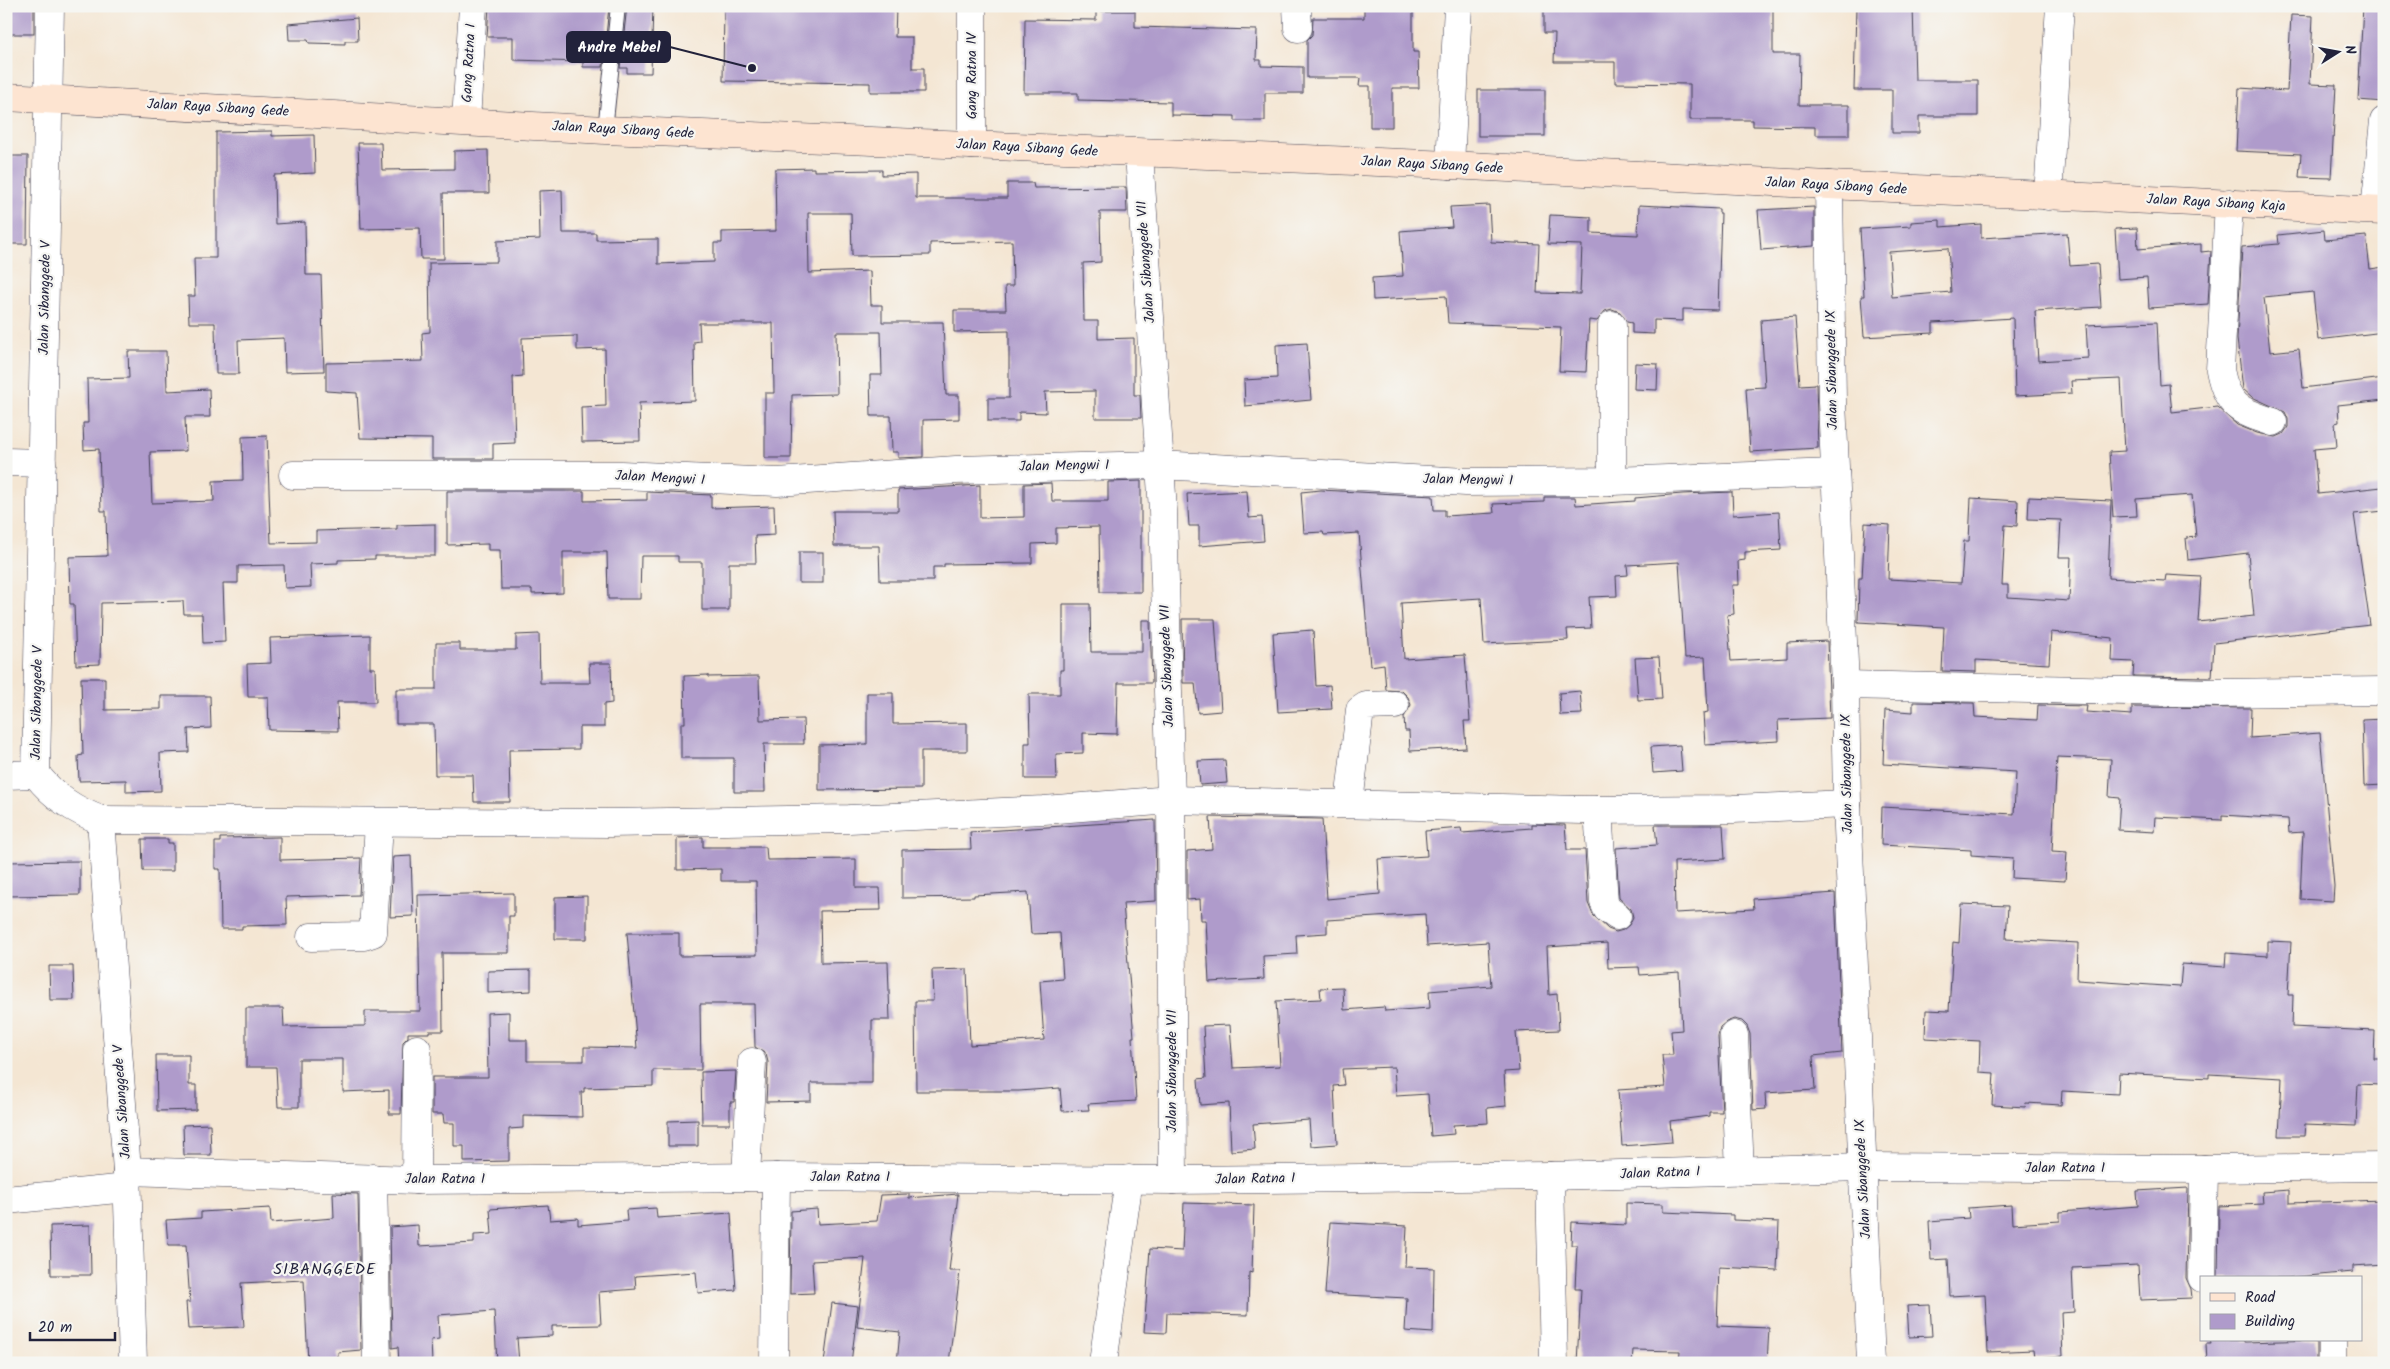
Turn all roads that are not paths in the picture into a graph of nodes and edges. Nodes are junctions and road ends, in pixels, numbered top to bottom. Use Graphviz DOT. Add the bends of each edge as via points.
graph roads {
  1 [pos="50,6"];
  2 [pos="472,6"];
  3 [pos="618,6"];
  4 [pos="972,6"];
  5 [pos="1458,6"];
  6 [pos="2060,6"];
  7 [pos="6,97"];
  8 [pos="49,99"];
  9 [pos="466,121"];
  10 [pos="2384,121"];
  11 [pos="605,130"];
  12 [pos="972,145"];
  13 [pos="1140,154"];
  14 [pos="1450,165"];
  15 [pos="1829,186"];
  16 [pos="2048,196"];
  17 [pos="2230,203"];
  18 [pos="2379,210"];
  19 [pos="1612,325"];
  20 [pos="2272,422"];
  21 [pos="6,462"];
  22 [pos="42,463"];
  23 [pos="1159,464"];
  24 [pos="1835,473"];
  25 [pos="292,475"];
  26 [pos="1612,481"];
  27 [pos="1845,685"];
  28 [pos="2384,691"];
  29 [pos="1395,705"];
  30 [pos="36,774"];
  31 [pos="6,775"];
  32 [pos="1171,800"];
  33 [pos="1349,803"];
  34 [pos="1847,804"];
  35 [pos="1598,810"];
  36 [pos="101,820"];
  37 [pos="379,822"];
  38 [pos="1616,916"];
  39 [pos="311,937"];
  40 [pos="1734,1035"];
  41 [pos="417,1049"];
  42 [pos="752,1062"];
  43 [pos="1862,1167"];
  44 [pos="2384,1167"];
  45 [pos="2204,1169"];
  46 [pos="1740,1170"];
  47 [pos="1550,1176"];
  48 [pos="746,1177"];
  49 [pos="776,1177"];
  50 [pos="373,1178"];
  51 [pos="1129,1179"];
  52 [pos="127,1180"];
  53 [pos="416,1180"];
  54 [pos="1173,1180"];
  55 [pos="6,1200"];
  56 [pos="2202,1276"];
  57 [pos="2332,1342"];
  58 [pos="133,1363"];
  59 [pos="378,1363"];
  60 [pos="774,1363"];
  61 [pos="1103,1363"];
  62 [pos="1554,1363"];
  63 [pos="1872,1363"];
  64 [pos="2332,1363"];
  1 -- 8 [label="street, Jalan Sibanggede V"];
  2 -- 9 [label="street, Gang Ratna I"];
  3 -- 11 [label="lane"];
  4 -- 12 [label="street, Gang Ratna IV"];
  5 -- 14 [label="street"];
  6 -- 16 [label="street"];
  7 -- 8 [label="main road, Jalan Raya Sibang Gede"];
  8 -- 9 [label="main road, Jalan Raya Sibang Gede"];
  8 -- 22 [label="street, Jalan Sibanggede V"];
  9 -- 11 [label="main road, Jalan Raya Sibang Gede"];
  10 -- 18 [label="street"];
  11 -- 12 [label="main road, Jalan Raya Sibang Gede"];
  12 -- 13 [label="main road, Jalan Raya Sibang Gede"];
  13 -- 14 [label="main road, Jalan Raya Sibang Gede"];
  13 -- 23 [label="street, Jalan Sibanggede VII"];
  14 -- 15 [label="main road, Jalan Raya Sibang Gede"];
  15 -- 16 [label="main road, Jalan Raya Sibang Gede"];
  15 -- 24 [label="street, Jalan Sibanggede IX"];
  16 -- 17 [label="main road, Jalan Raya Sibang Kaja"];
  17 -- 18 [label="main road, Jalan Raya Sibang Kaja"];
  17 -- 20 [label="street" via="2220,370 2230,399 2237,408"];
  19 -- 26 [label="street"];
  21 -- 22 [label="street"];
  22 -- 30 [label="street, Jalan Sibanggede V"];
  23 -- 25 [label="street, Jalan Mengwi I" via="956,470 777,482 621,475"];
  23 -- 26 [label="street, Jalan Mengwi I" via="1466,482"];
  23 -- 32 [label="street, Jalan Sibanggede VII"];
  24 -- 26 [label="street, Jalan Mengwi I"];
  24 -- 27 [label="street, Jalan Sibanggede IX"];
  27 -- 28 [label="street" via="2219,693"];
  27 -- 34 [label="street, Jalan Sibanggede IX"];
  29 -- 33 [label="street" via="1366,706 1360,710"];
  30 -- 31 [label="street"];
  30 -- 36 [label="street, Jalan Sibanggede V" via="70,807"];
  32 -- 33 [label="street"];
  32 -- 37 [label="street" via="850,819"];
  32 -- 54 [label="street, Jalan Sibanggede VII"];
  33 -- 35 [label="street"];
  34 -- 35 [label="street"];
  34 -- 43 [label="street, Jalan Sibanggede IX"];
  35 -- 38 [label="street" via="1604,902 1606,909"];
  36 -- 37 [label="street"];
  36 -- 52 [label="street, Jalan Sibanggede V"];
  37 -- 39 [label="street" via="373,933"];
  40 -- 46 [label="street"];
  41 -- 53 [label="street"];
  42 -- 48 [label="street"];
  43 -- 45 [label="street, Jalan Ratna I"];
  43 -- 46 [label="street, Jalan Ratna I"];
  43 -- 63 [label="street, Jalan Sibanggede IX"];
  44 -- 45 [label="street, Jalan Ratna I"];
  45 -- 56 [label="street"];
  46 -- 47 [label="street, Jalan Ratna I"];
  47 -- 54 [label="street, Jalan Ratna I"];
  47 -- 62 [label="street"];
  48 -- 49 [label="street, Jalan Ratna I"];
  48 -- 53 [label="street, Jalan Ratna I"];
  49 -- 51 [label="street, Jalan Ratna I"];
  49 -- 60 [label="street"];
  50 -- 52 [label="street, Jalan Ratna I"];
  50 -- 53 [label="street, Jalan Ratna I"];
  50 -- 59 [label="street"];
  51 -- 54 [label="street, Jalan Ratna I"];
  51 -- 61 [label="street"];
  52 -- 55 [label="street, Jalan Ratna I"];
  52 -- 58 [label="street, Jalan Sibanggede V"];
  57 -- 64 [label="street"];
}
